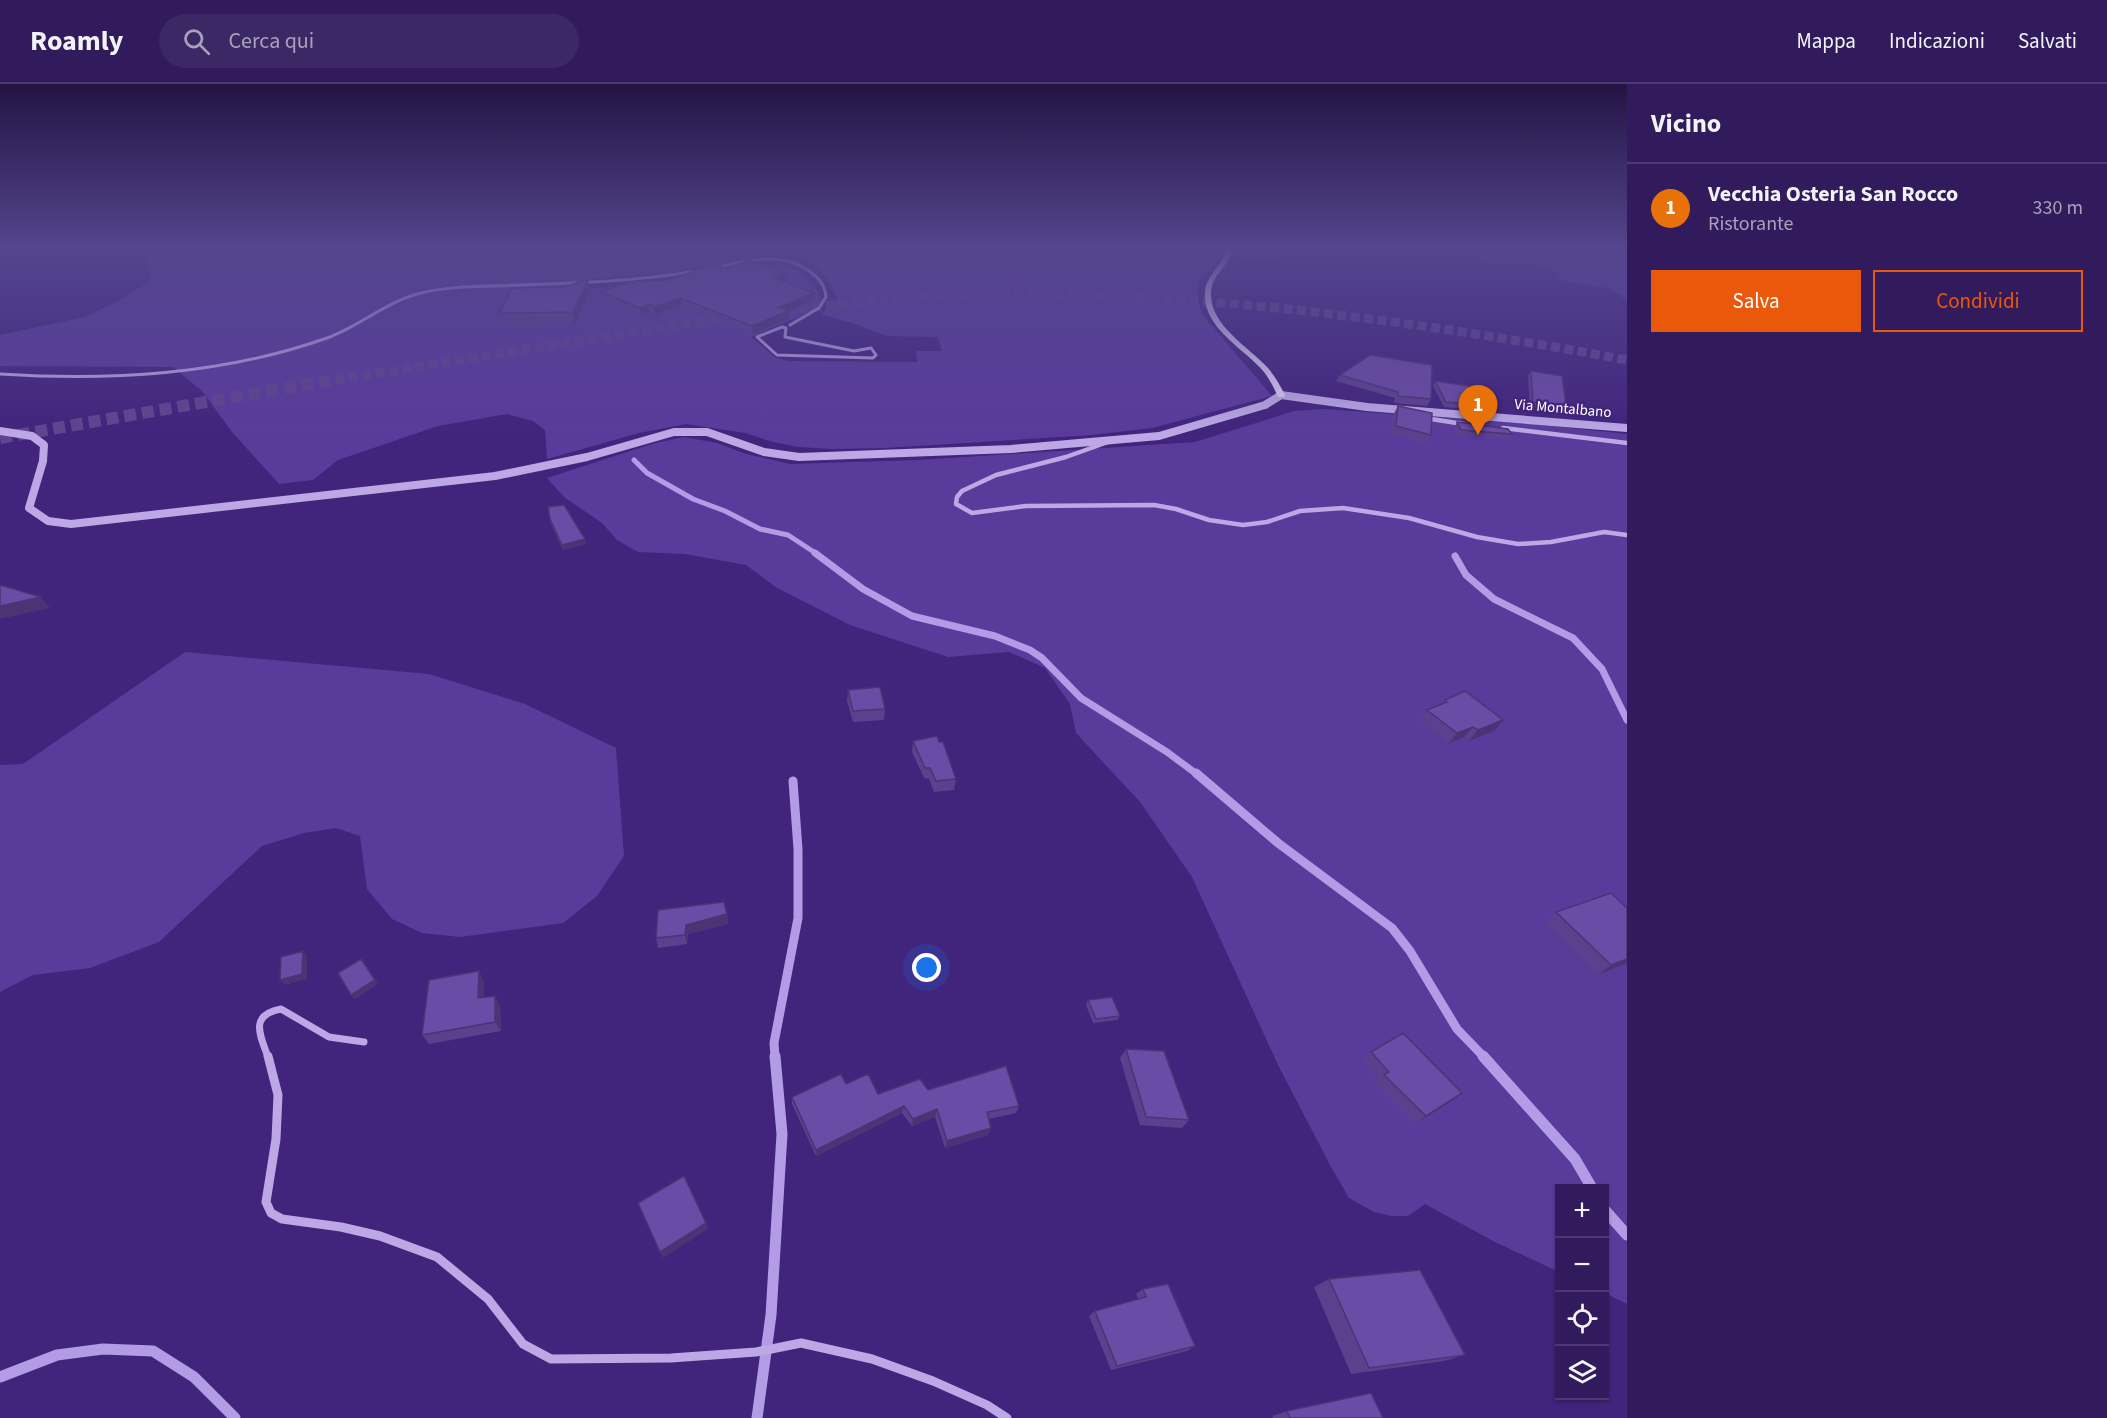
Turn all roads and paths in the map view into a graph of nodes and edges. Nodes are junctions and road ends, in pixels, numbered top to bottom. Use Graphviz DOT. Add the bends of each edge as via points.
graph roads {
  1 [pos="382,309"];
  2 [pos="815,309"];
  3 [pos="1211,309"];
  4 [pos="790,325"];
  5 [pos="782,327"];
  6 [pos="0,374"];
  7 [pos="1281,395"];
  8 [pos="1396,409"];
  9 [pos="1469,425"];
  10 [pos="1500,428"];
  11 [pos="1627,428"];
  12 [pos="0,431"];
  13 [pos="1112,441"];
  14 [pos="1627,443"];
  15 [pos="1627,535"];
  16 [pos="364,1042"];
  17 [pos="1007,1418"];
  1 -- 6 [label="street" via="329,337 181,372 88,377"];
  2 -- 4 [label="street"];
  3 -- 7 [label="main road" via="1220,324 1279,386"];
  5 -- 5 [label="street" via="758,337 777,355 876,355 871,348 854,351 785,337 786,328"];
  7 -- 8 [label="street, Via Montalbano"];
  7 -- 13 [label="street" via="1266,405 1196,427"];
  8 -- 9 [label="street" via="1427,419"];
  8 -- 11 [label="street, Via Montalbano"];
  10 -- 14 [label="street"];
  12 -- 13 [label="street" via="32,436 44,445 44,460 30,508 40,520 59,524 257,506 495,476 587,457 674,432 707,432 764,452 816,458"];
  13 -- 15 [label="street" via="996,475 962,491 956,504 972,513 1026,506 1154,505 1243,525 1300,511 1343,508 1409,518 1518,544 1604,532"];
  16 -- 17 [label="street" via="318,1034 281,1009 262,1017 258,1029 278,1095 266,1202 271,1213 282,1219 380,1236 437,1257 488,1299 523,1344 551,1359 745,1353 801,1343 872,1359 933,1381"];
}
